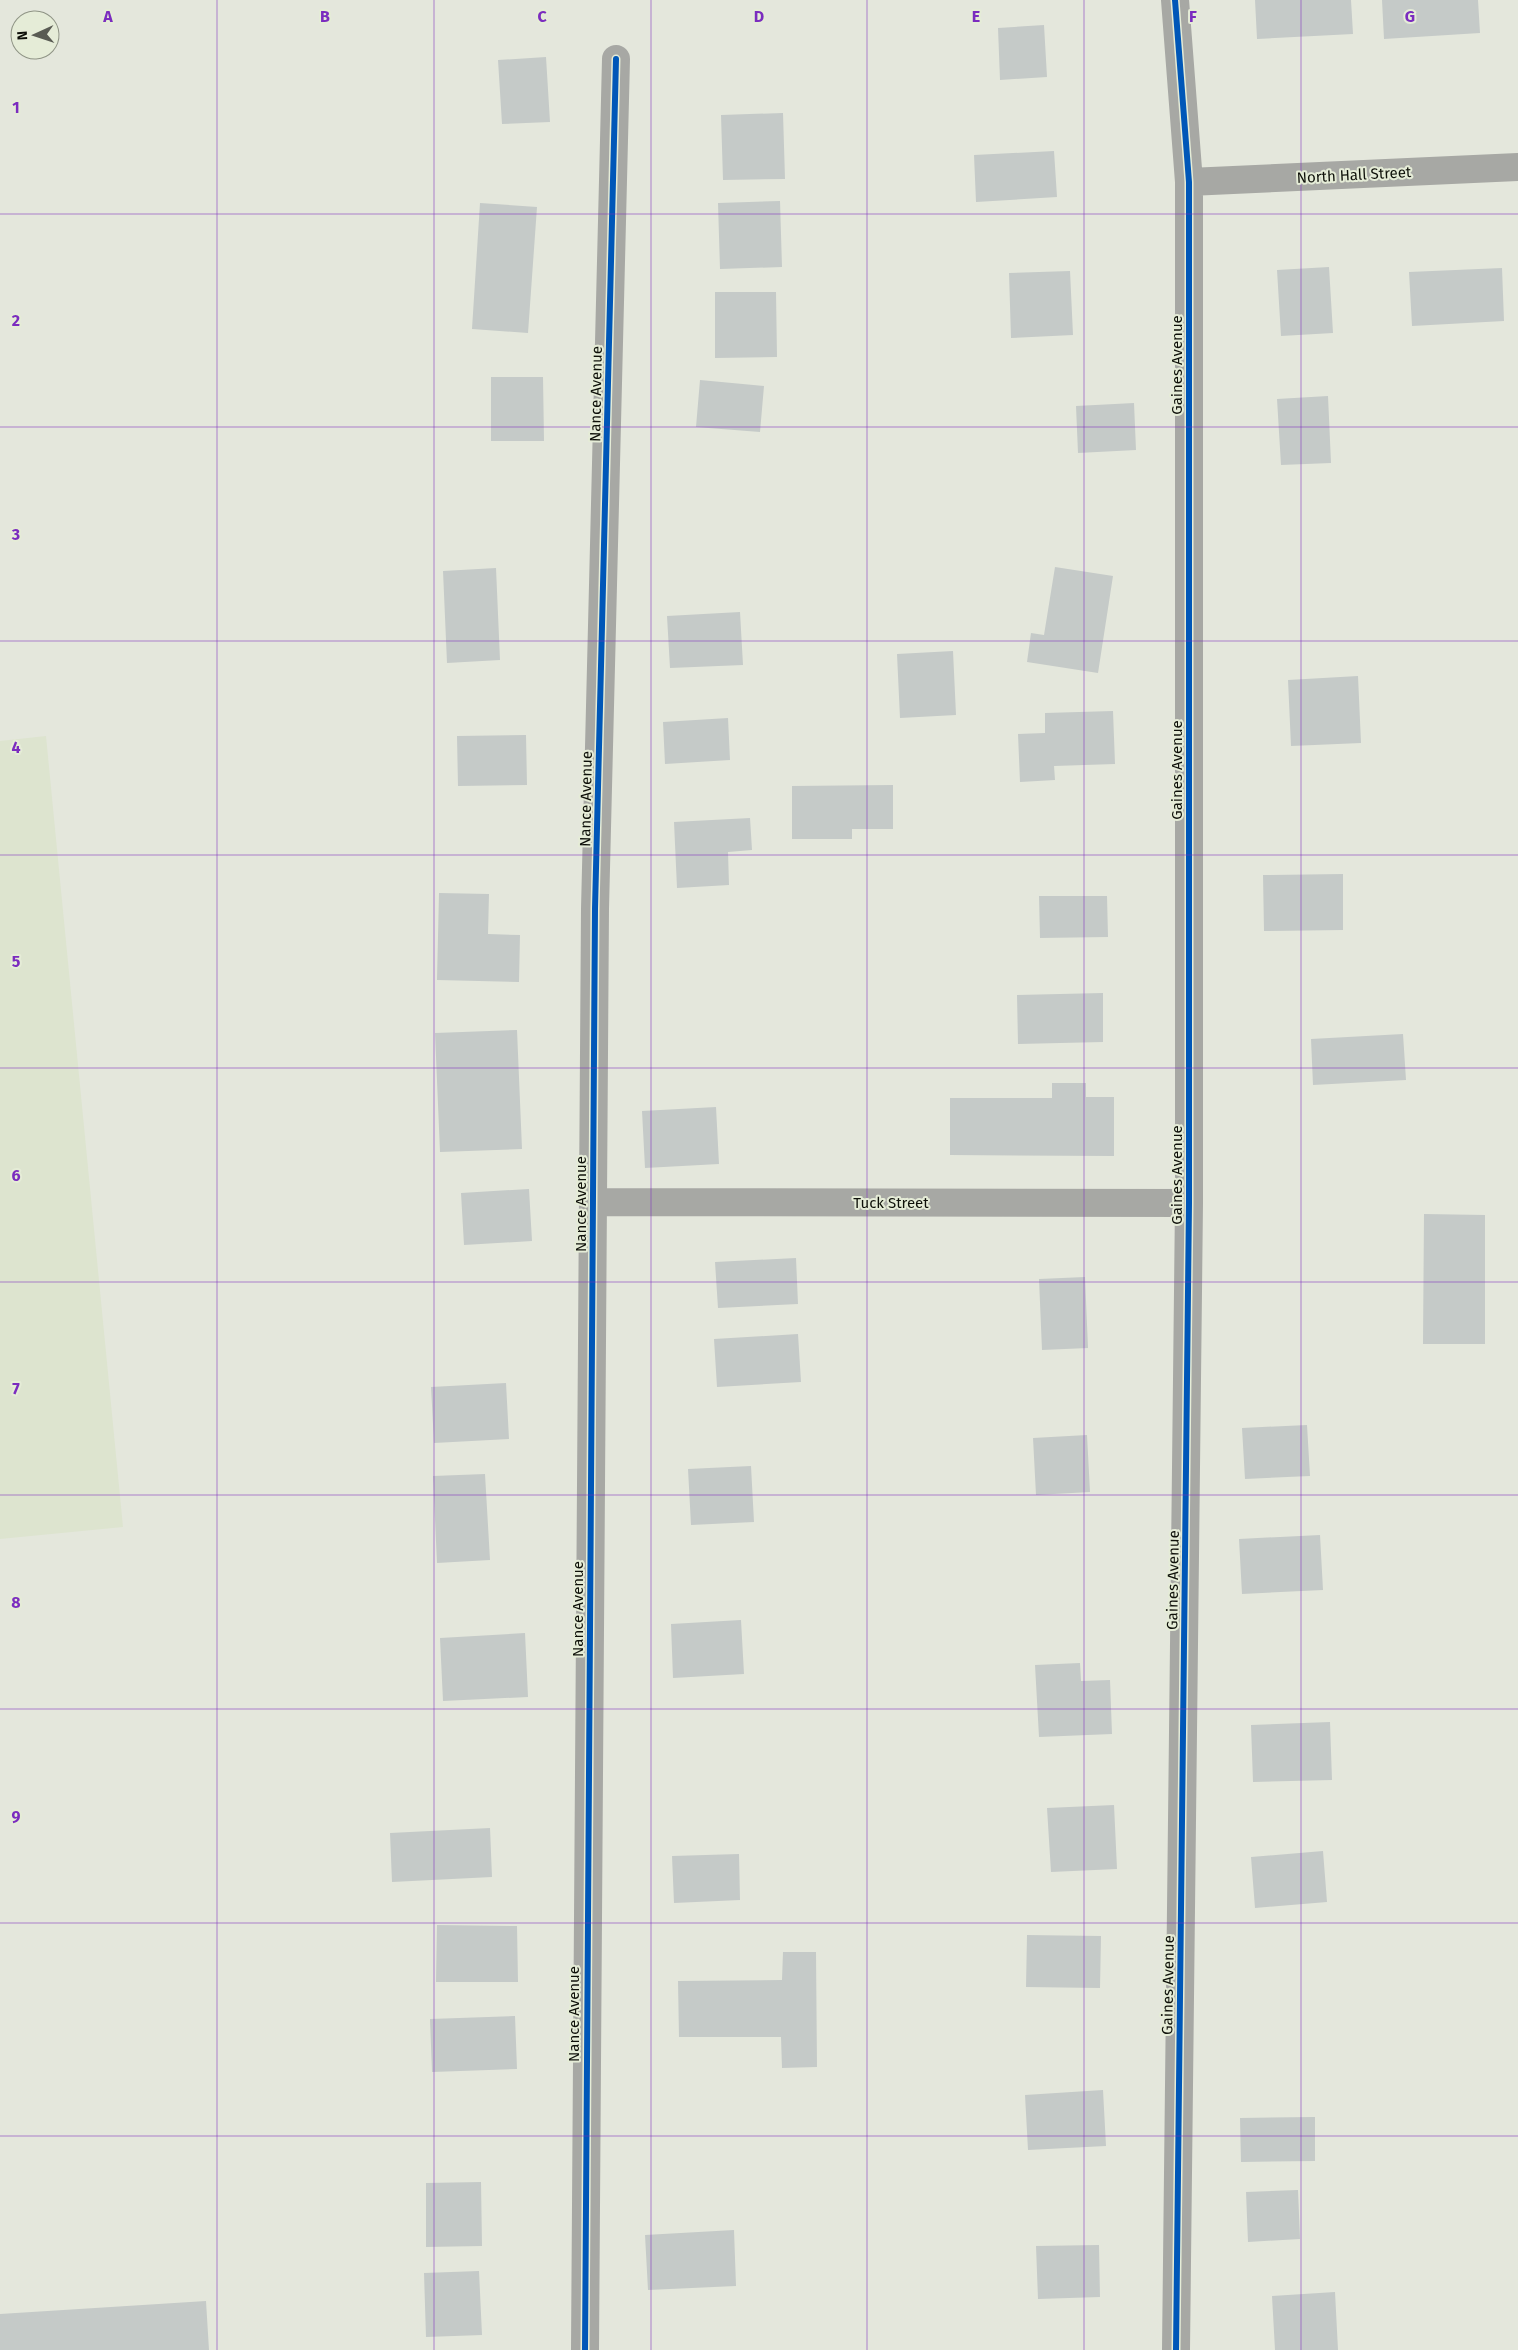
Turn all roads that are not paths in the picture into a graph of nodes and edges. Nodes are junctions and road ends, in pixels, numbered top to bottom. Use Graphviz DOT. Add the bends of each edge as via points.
graph roads {
  1 [pos="1175,0"];
  2 [pos="616,59"];
  3 [pos="1518,167"];
  4 [pos="1189,182"];
  5 [pos="593,1202"];
  6 [pos="1189,1203"];
  7 [pos="585,2350"];
  8 [pos="1176,2350"];
  1 -- 4 [label="street, Gaines Avenue"];
  2 -- 5 [label="street, Nance Avenue" via="595,909"];
  3 -- 4 [label="street, North Hall Street"];
  4 -- 6 [label="street, Gaines Avenue"];
  5 -- 6 [label="street, Tuck Street"];
  5 -- 7 [label="street, Nance Avenue"];
  6 -- 8 [label="street, Gaines Avenue"];
}
